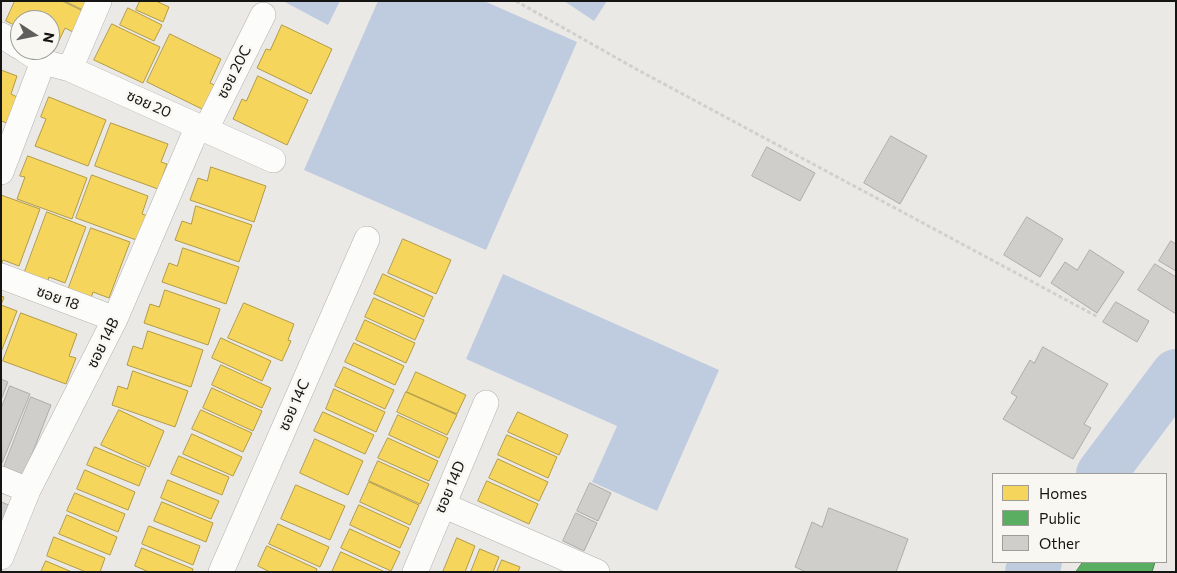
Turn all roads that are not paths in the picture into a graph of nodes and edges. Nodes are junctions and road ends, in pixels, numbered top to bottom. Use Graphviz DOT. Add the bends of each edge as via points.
graph roads {
  1 [pos="99,1"];
  2 [pos="263,15"];
  3 [pos="33,60"];
  4 [pos="45,60"];
  5 [pos="70,69"];
  6 [pos="202,128"];
  7 [pos="274,160"];
  8 [pos="1,172"];
  9 [pos="367,239"];
  10 [pos="1,276"];
  11 [pos="116,319"];
  12 [pos="486,402"];
  13 [pos="1,479"];
  14 [pos="28,490"];
  15 [pos="443,505"];
  16 [pos="1,557"];
  17 [pos="221,572"];
  18 [pos="415,572"];
  19 [pos="597,572"];
  1 -- 5 [label="street"];
  2 -- 6 [label="street, ซอย 20C"];
  3 -- 8 [label="street"];
  4 -- 5 [label="street, ซอย 20"];
  5 -- 6 [label="street, ซอย 20"];
  6 -- 7 [label="street, ซอย 20"];
  6 -- 11 [label="street, ซอย 14B"];
  9 -- 17 [label="street, ซอย 14C"];
  10 -- 11 [label="street, ซอย 18"];
  11 -- 14 [label="street, ซอย 14B"];
  12 -- 15 [label="street, ซอย 14D"];
  13 -- 14 [label="street"];
  14 -- 16 [label="street, ซอย 14B"];
  15 -- 18 [label="street, ซอย 14D"];
  15 -- 19 [label="street"];
}
